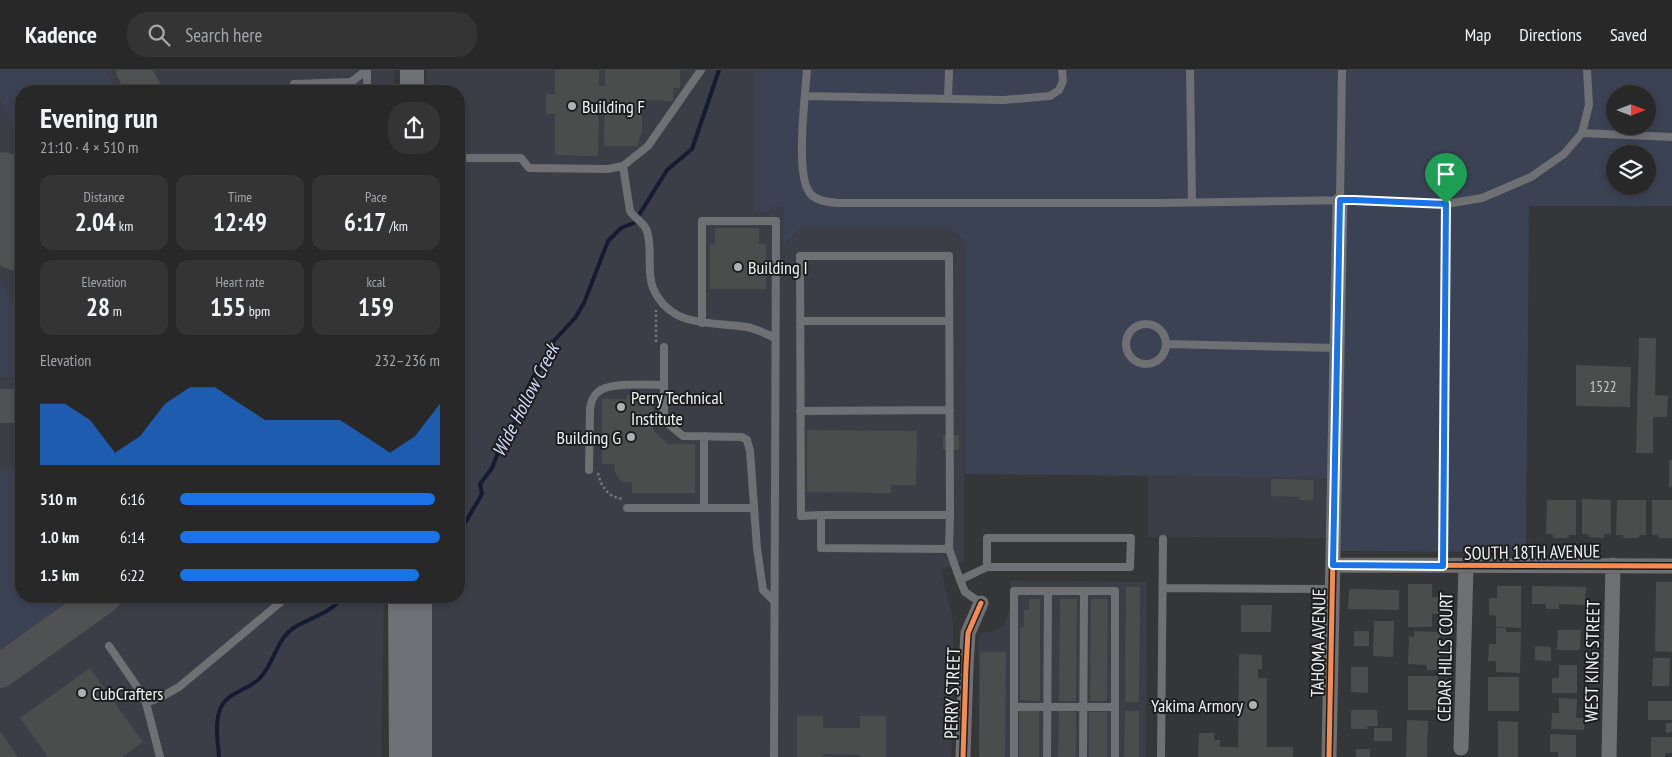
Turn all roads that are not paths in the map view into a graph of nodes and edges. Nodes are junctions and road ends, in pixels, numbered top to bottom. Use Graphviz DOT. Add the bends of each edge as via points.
graph roads {
  1 [pos="367,70"];
  2 [pos="412,70"];
  3 [pos="701,70"];
  4 [pos="807,70"];
  5 [pos="949,70"];
  6 [pos="1062,70"];
  7 [pos="1190,70"];
  8 [pos="1342,70"];
  9 [pos="1587,70"];
  10 [pos="294,84"];
  11 [pos="367,85"];
  12 [pos="412,85"];
  13 [pos="805,96"];
  14 [pos="948,99"];
  15 [pos="1582,132"];
  16 [pos="1672,137"];
  17 [pos="465,158"];
  18 [pos="623,166"];
  19 [pos="1340,200"];
  20 [pos="1192,202"];
  21 [pos="1446,204"];
  22 [pos="800,321"];
  23 [pos="949,321"];
  24 [pos="702,322"];
  25 [pos="775,338"];
  26 [pos="1166,344"];
  27 [pos="664,347"];
  28 [pos="1337,348"];
  29 [pos="664,385"];
  30 [pos="950,410"];
  31 [pos="800,411"];
  32 [pos="704,436"];
  33 [pos="589,470"];
  34 [pos="627,508"];
  35 [pos="704,508"];
  36 [pos="754,508"];
  37 [pos="822,515"];
  38 [pos="950,515"];
  39 [pos="1163,539"];
  40 [pos="949,548"];
  41 [pos="1333,565"];
  42 [pos="1613,565"];
  43 [pos="1443,566"];
  44 [pos="1672,566"];
  45 [pos="986,567"];
  46 [pos="1466,567"];
  47 [pos="960,580"];
  48 [pos="1163,588"];
  49 [pos="1332,589"];
  50 [pos="1048,591"];
  51 [pos="1084,591"];
  52 [pos="774,600"];
  53 [pos="280,603"];
  54 [pos="400,603"];
  55 [pos="420,603"];
  56 [pos="981,603"];
  57 [pos="109,646"];
  58 [pos="146,703"];
  59 [pos="1014,707"];
  60 [pos="1047,707"];
  61 [pos="1084,707"];
  62 [pos="1115,707"];
  63 [pos="1461,748"];
  64 [pos="160,757"];
  65 [pos="401,757"];
  66 [pos="420,757"];
  67 [pos="774,757"];
  68 [pos="963,757"];
  69 [pos="1014,757"];
  70 [pos="1047,757"];
  71 [pos="1083,757"];
  72 [pos="1114,757"];
  73 [pos="1161,757"];
  74 [pos="1329,757"];
  75 [pos="1609,757"];
  1 -- 10 [label="lane" via="351,82"];
  1 -- 11 [label="lane"];
  2 -- 12 [label="main road"];
  3 -- 18 [label="lane" via="648,146"];
  4 -- 13 [label="lane"];
  5 -- 14 [label="lane"];
  6 -- 14 [label="lane" via="1063,81 1059,90 1050,96 1003,100"];
  7 -- 20 [label="lane"];
  8 -- 19 [label="lane"];
  9 -- 15 [label="lane" via="1589,105"];
  13 -- 14 [label="lane"];
  13 -- 20 [label="lane" via="802,168 808,191 823,202"];
  15 -- 16 [label="lane"];
  15 -- 21 [label="lane" via="1564,154 1531,177 1482,198"];
  17 -- 18 [label="lane" via="521,158 529,168 608,169"];
  18 -- 24 [label="lane" via="629,206 647,230 654,290 661,302 678,315"];
  19 -- 20 [label="lane"];
  19 -- 21 [label="lane"];
  19 -- 28 [label="street, TAHOMA AVENUE"];
  21 -- 43 [label="lane"];
  22 -- 23 [label="lane"];
  22 -- 23 [label="lane" via="800,256 949,256"];
  22 -- 31 [label="lane"];
  23 -- 30 [label="lane"];
  24 -- 25 [label="lane" via="748,327"];
  24 -- 25 [label="lane" via="702,221 776,222"];
  25 -- 52 [label="lane"];
  26 -- 26 [label="lane" via="1156,360 1144,364 1132,358 1126,346 1130,332 1146,324 1162,332"];
  26 -- 28 [label="lane"];
  27 -- 29 [label="lane"];
  28 -- 41 [label="street, TAHOMA AVENUE"];
  29 -- 32 [label="lane" via="664,414 668,423 683,436"];
  29 -- 33 [label="lane" via="608,386 599,391 590,409"];
  30 -- 31 [label="lane"];
  30 -- 38 [label="lane"];
  31 -- 37 [label="lane" via="801,516"];
  32 -- 35 [label="lane"];
  32 -- 36 [label="lane" via="742,437 747,440"];
  34 -- 35 [label="lane"];
  35 -- 36 [label="lane"];
  36 -- 52 [label="lane" via="763,590"];
  37 -- 38 [label="lane"];
  37 -- 40 [label="lane" via="822,548"];
  38 -- 40 [label="lane"];
  39 -- 48 [label="lane"];
  40 -- 47 [label="lane"];
  41 -- 43 [label="street, SOUTH 18TH AVENUE"];
  41 -- 49 [label="street, TAHOMA AVENUE"];
  42 -- 44 [label="street, SOUTH 18TH AVENUE"];
  42 -- 46 [label="street, SOUTH 18TH AVENUE"];
  42 -- 75 [label="street, WEST KING STREET"];
  43 -- 46 [label="street, SOUTH 18TH AVENUE"];
  45 -- 45 [label="lane" via="1130,568 1131,538 986,538"];
  45 -- 47 [label="lane"];
  46 -- 63 [label="street, CEDAR HILLS COURT"];
  47 -- 56 [label="lane" via="965,592"];
  48 -- 49 [label="lane"];
  48 -- 73 [label="lane"];
  49 -- 74 [label="street, TAHOMA AVENUE"];
  50 -- 51 [label="lane"];
  50 -- 59 [label="lane" via="1014,590"];
  50 -- 60 [label="lane"];
  51 -- 61 [label="lane"];
  51 -- 62 [label="lane" via="1115,591"];
  52 -- 67 [label="lane"];
  53 -- 58 [label="lane" via="179,687"];
  54 -- 65 [label="main road"];
  55 -- 66 [label="main road"];
  56 -- 68 [label="street, PERRY STREET" via="968,633"];
  57 -- 58 [label="lane"];
  58 -- 64 [label="lane"];
  59 -- 60 [label="lane"];
  59 -- 69 [label="lane"];
  60 -- 61 [label="lane"];
  60 -- 70 [label="lane"];
  61 -- 62 [label="lane"];
  61 -- 71 [label="lane"];
  62 -- 72 [label="lane"];
}
